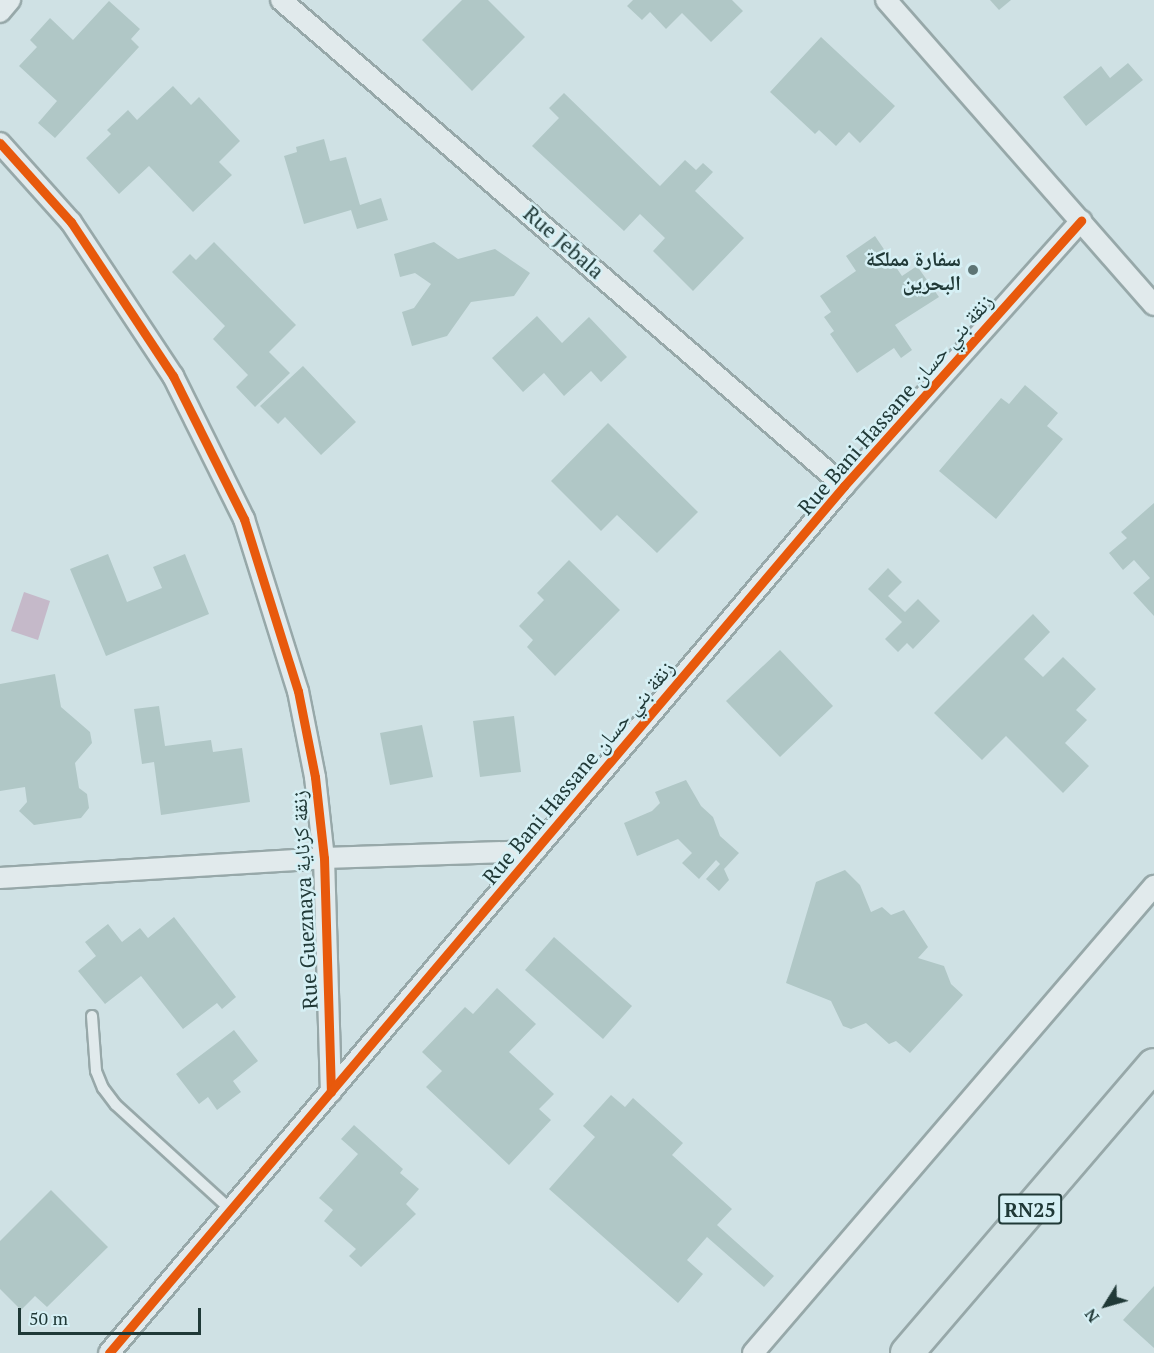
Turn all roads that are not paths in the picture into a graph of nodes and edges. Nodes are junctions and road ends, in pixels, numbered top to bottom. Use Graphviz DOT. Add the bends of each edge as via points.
graph roads {
  1 [pos="10,0"];
  2 [pos="281,0"];
  3 [pos="886,0"];
  4 [pos="0,12"];
  5 [pos="0,143"];
  6 [pos="1081,221"];
  7 [pos="1154,305"];
  8 [pos="844,486"];
  9 [pos="535,850"];
  10 [pos="324,858"];
  11 [pos="0,878"];
  12 [pos="1154,886"];
  13 [pos="92,1017"];
  14 [pos="1154,1065"];
  15 [pos="331,1092"];
  16 [pos="231,1210"];
  17 [pos="109,1353"];
  18 [pos="753,1353"];
  19 [pos="907,1353"];
  1 -- 4 [label="street"];
  2 -- 8 [label="street, Rue Jebala"];
  3 -- 6 [label="street"];
  5 -- 10 [label="street, Rue Gueznaya زنقة كزناية" via="71,222 173,376 244,519 298,691 315,777"];
  6 -- 7 [label="street"];
  6 -- 8 [label="street, Rue Bani Hassane زنقة بني حسان"];
  8 -- 9 [label="street, Rue Bani Hassane زنقة بني حسان"];
  9 -- 10 [label="street"];
  9 -- 15 [label="street, Rue Bani Hassane زنقة بني حسان"];
  10 -- 11 [label="street"];
  10 -- 15 [label="street, Rue Gueznaya زنقة كزناية"];
  12 -- 18 [label="street"];
  13 -- 16 [label="lane" via="96,1071 103,1088 116,1105"];
  14 -- 19 [label="main road, RN25"];
  15 -- 16 [label="street, Rue Bani Hassane زنقة بني حسان"];
  16 -- 17 [label="street, Rue Bani Hassane زنقة بني حسان"];
}
